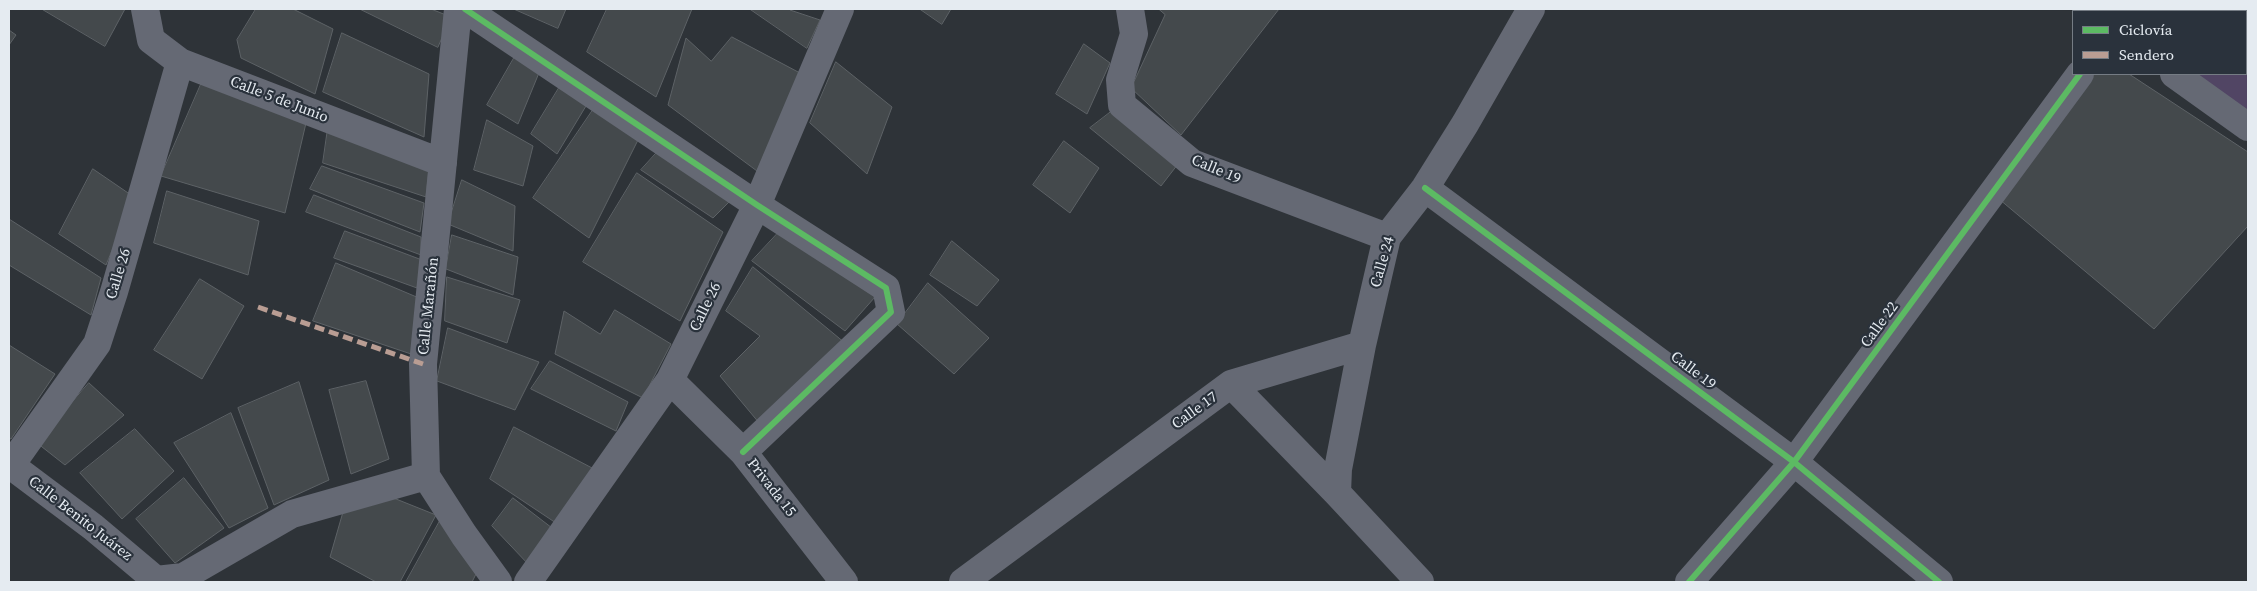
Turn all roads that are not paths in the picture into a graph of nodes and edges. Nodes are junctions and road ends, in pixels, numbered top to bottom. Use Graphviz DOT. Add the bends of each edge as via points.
graph roads {
  1 [pos="145,9"];
  2 [pos="458,9"];
  3 [pos="465,9"];
  4 [pos="840,9"];
  5 [pos="1130,9"];
  6 [pos="1531,9"];
  7 [pos="180,62"];
  8 [pos="2079,75"];
  9 [pos="2175,75"];
  10 [pos="2248,127"];
  11 [pos="442,163"];
  12 [pos="1425,188"];
  13 [pos="757,205"];
  14 [pos="1387,237"];
  15 [pos="1362,345"];
  16 [pos="670,380"];
  17 [pos="1231,384"];
  18 [pos="743,452"];
  19 [pos="1794,462"];
  20 [pos="10,464"];
  21 [pos="426,476"];
  22 [pos="1336,493"];
  23 [pos="498,582"];
  24 [pos="528,582"];
  25 [pos="844,582"];
  26 [pos="962,582"];
  27 [pos="1420,582"];
  28 [pos="1689,582"];
  29 [pos="1939,582"];
  1 -- 7 [label="street, Calle 5 de Junio" via="151,40"];
  2 -- 11 [label="street, Calle Marañón"];
  3 -- 13 [label="street"];
  4 -- 13 [label="street, Calle 26"];
  5 -- 14 [label="street, Calle 19" via="1134,34 1120,80 1122,105 1192,163"];
  6 -- 12 [label="street, Calle 24"];
  7 -- 11 [label="street, Calle 5 de Junio"];
  7 -- 20 [label="street, Calle 26" via="96,344"];
  8 -- 19 [label="street, Calle 22"];
  9 -- 10 [label="street"];
  11 -- 21 [label="street, Calle Marañón" via="423,364"];
  12 -- 14 [label="street, Calle 24"];
  12 -- 19 [label="street, Calle 19"];
  13 -- 16 [label="street, Calle 26"];
  13 -- 18 [label="street" via="886,288 891,312"];
  14 -- 15 [label="street, Calle 24"];
  15 -- 17 [label="street"];
  15 -- 22 [label="street, Calle 24"];
  16 -- 18 [label="street, Privada 15"];
  16 -- 24 [label="street, Calle 26"];
  17 -- 22 [label="street, Calle 17"];
  17 -- 26 [label="street, Calle 17"];
  18 -- 25 [label="street, Privada 15"];
  19 -- 28 [label="street, Calle 22"];
  19 -- 29 [label="street, Calle 19"];
  20 -- 21 [label="street, Calle Benito Juárez" via="156,580 183,577 292,514"];
  21 -- 23 [label="street"];
  22 -- 27 [label="street, Calle 17"];
}
